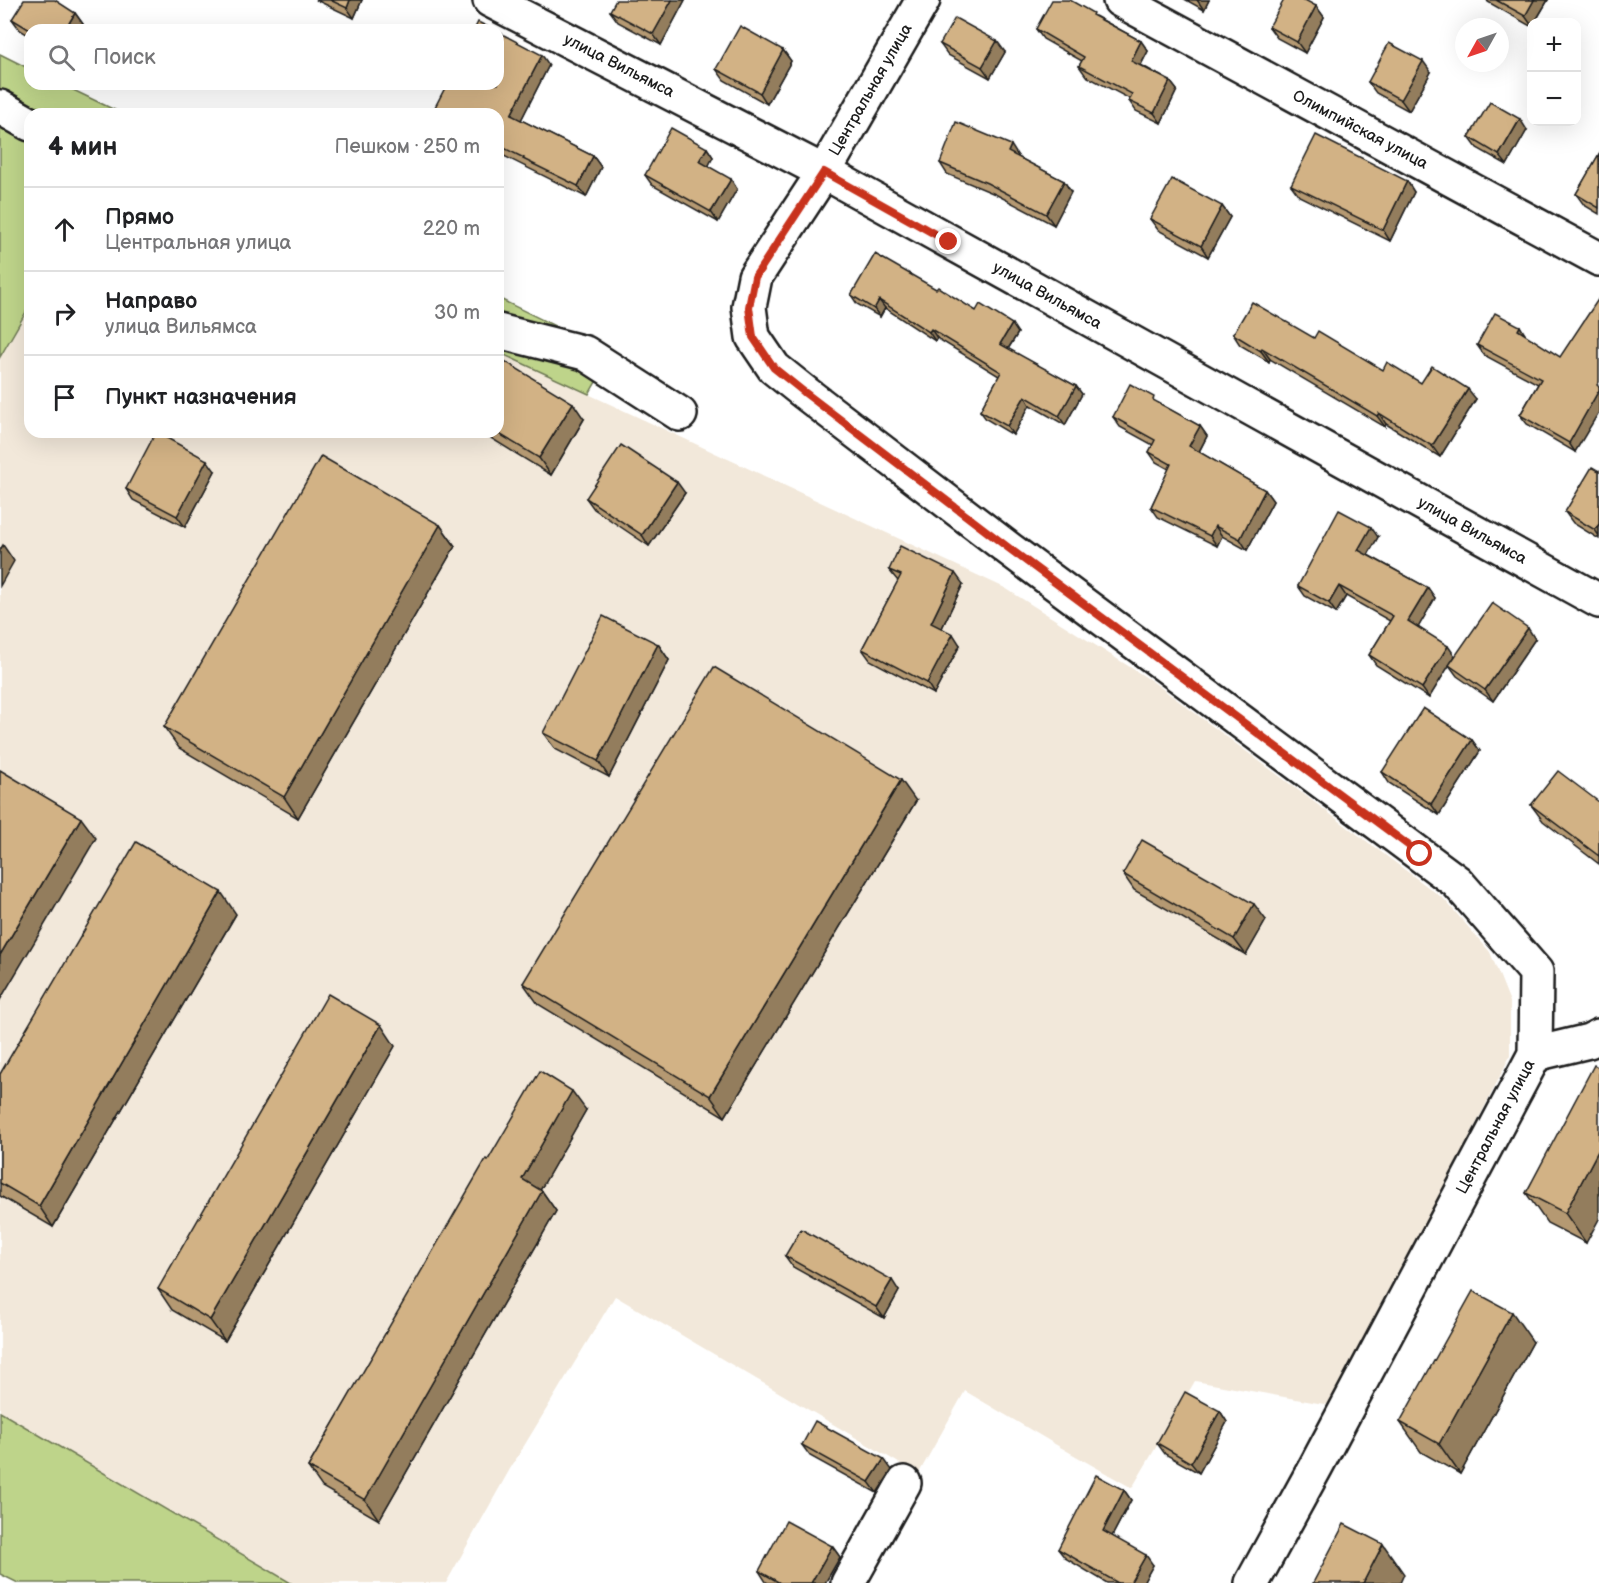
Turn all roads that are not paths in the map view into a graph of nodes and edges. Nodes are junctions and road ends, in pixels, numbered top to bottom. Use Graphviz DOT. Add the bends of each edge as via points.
graph roads {
  1 [pos="490,0"];
  2 [pos="923,0"];
  3 [pos="1120,0"];
  4 [pos="0,107"];
  5 [pos="24,121"];
  6 [pos="824,172"];
  7 [pos="1599,260"];
  8 [pos="504,333"];
  9 [pos="680,414"];
  10 [pos="1599,601"];
  11 [pos="1599,1035"];
  12 [pos="1535,1054"];
  13 [pos="904,1483"];
  14 [pos="848,1583"];
  15 [pos="1252,1583"];
  1 -- 6 [label="street, улица Вильямса"];
  2 -- 6 [label="street, Центральная улица"];
  3 -- 7 [label="street, Олимпийская улица"];
  4 -- 5 [label="street"];
  6 -- 10 [label="street, улица Вильямса"];
  6 -- 12 [label="street, Центральная улица" via="755,277 749,307 753,337 774,368 1457,882 1536,972"];
  8 -- 9 [label="street" via="585,353"];
  11 -- 12 [label="street"];
  12 -- 15 [label="street, Центральная улица"];
  13 -- 14 [label="street"];
}
